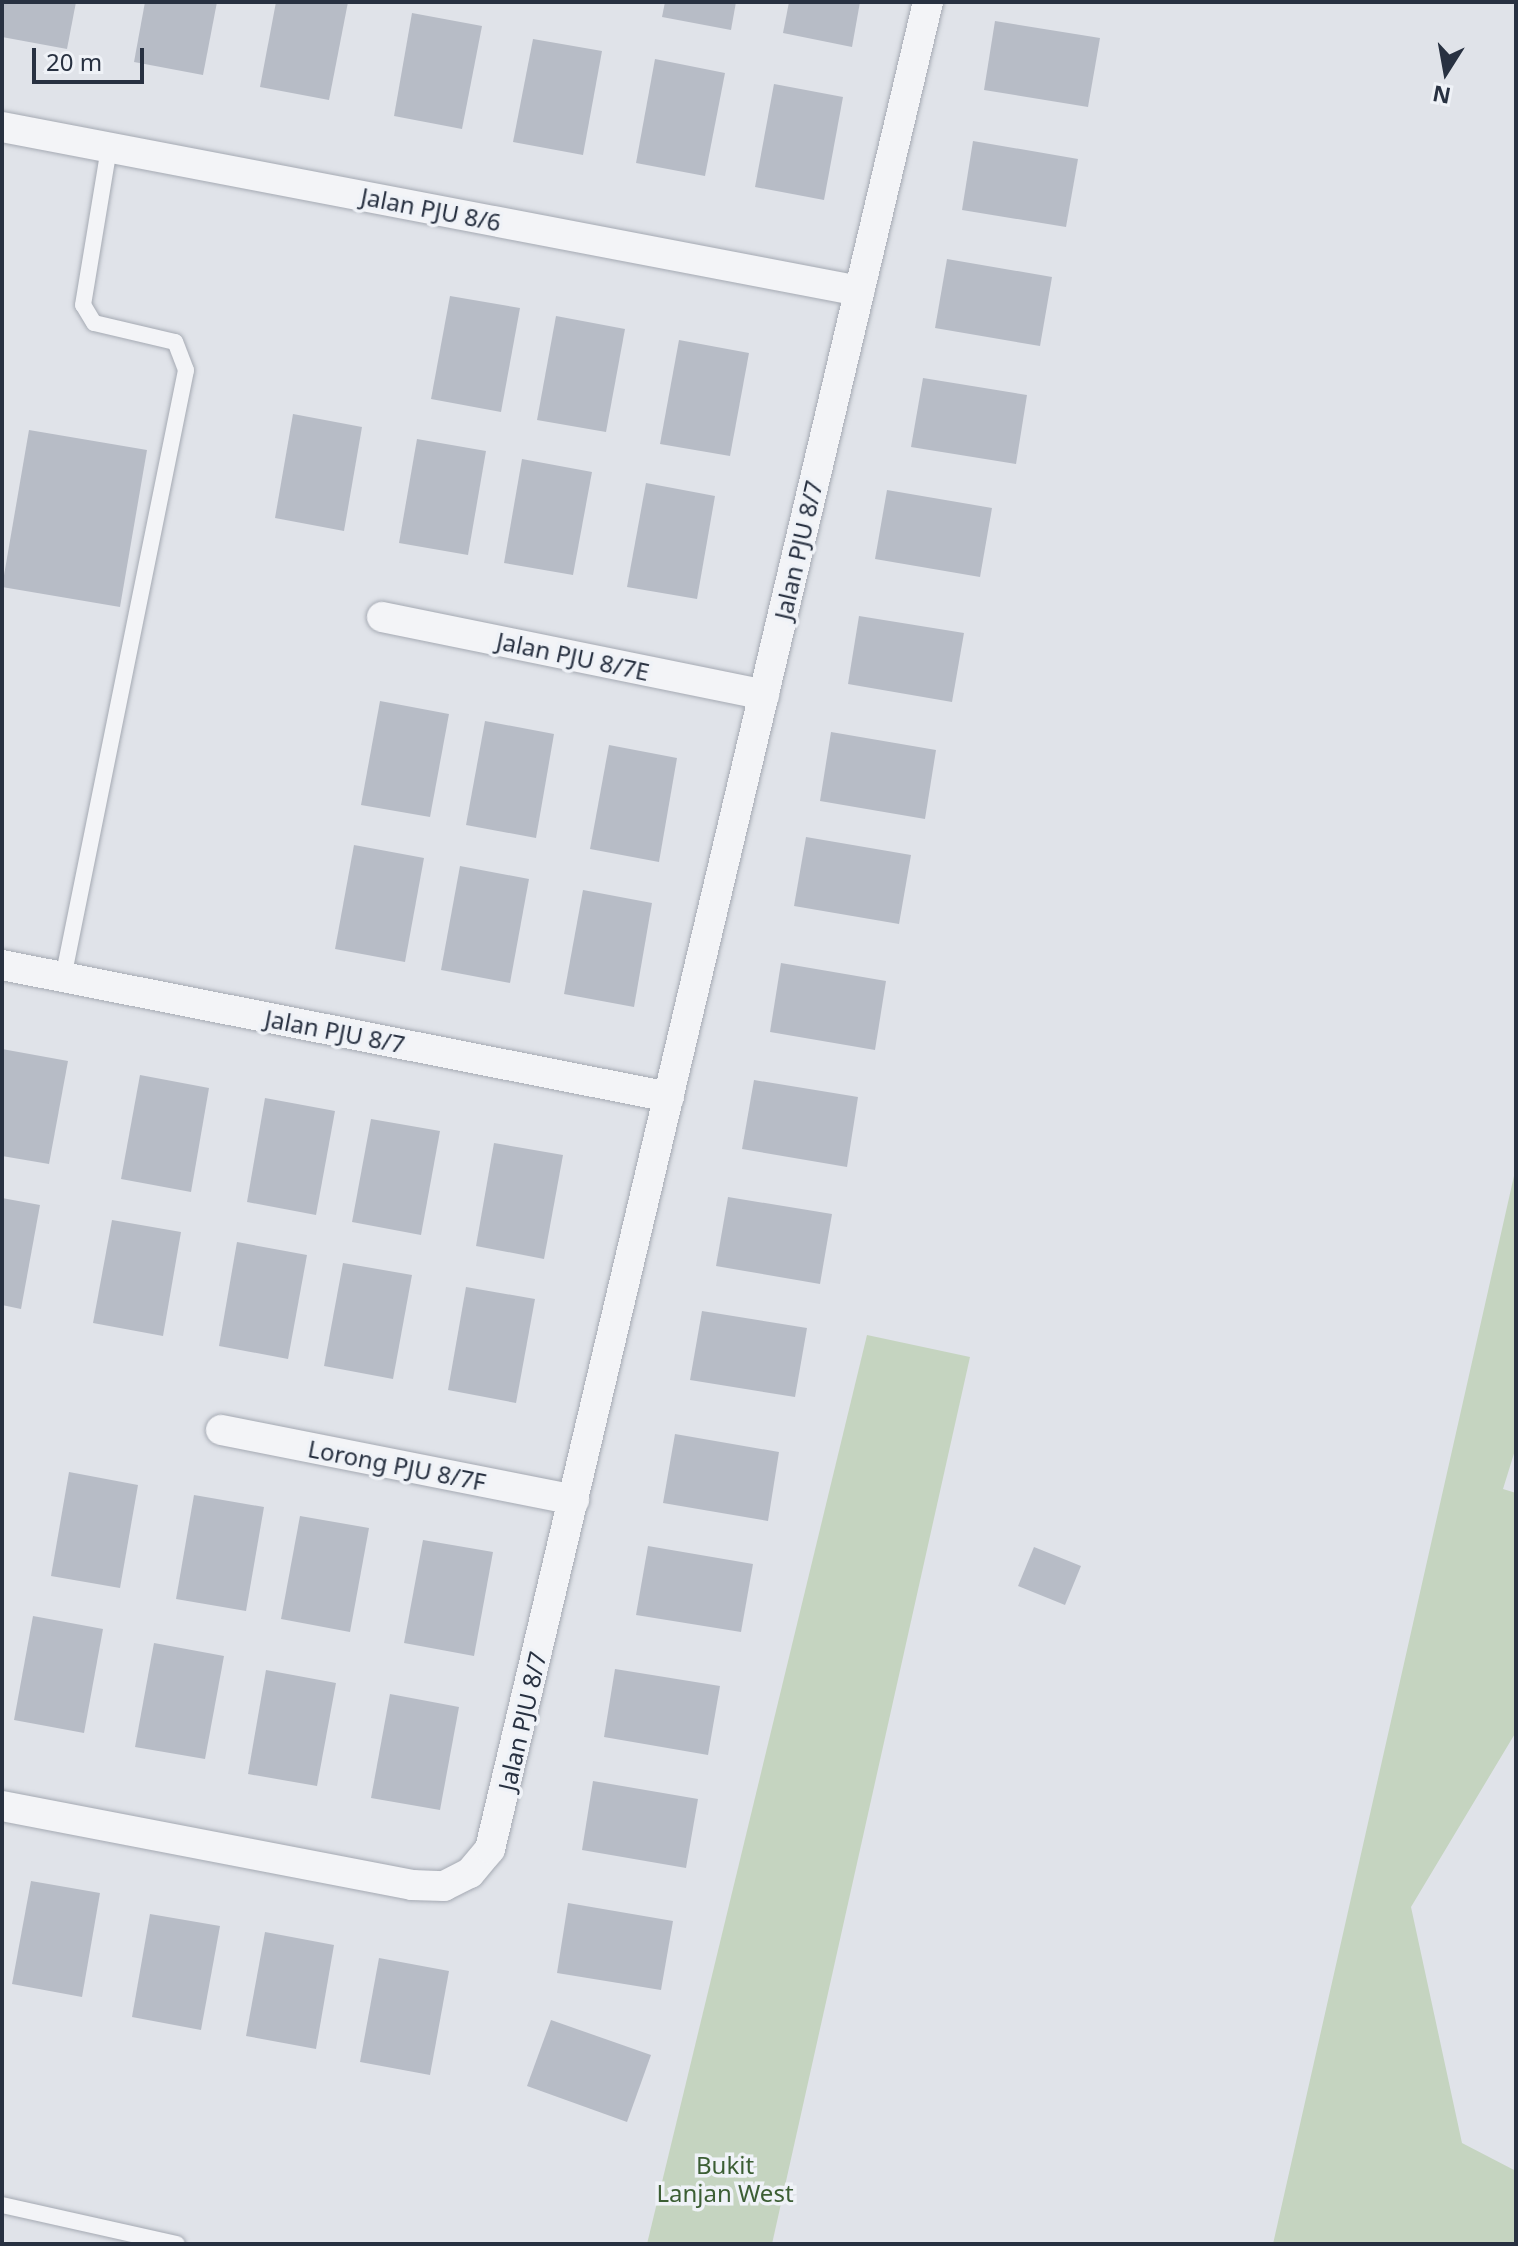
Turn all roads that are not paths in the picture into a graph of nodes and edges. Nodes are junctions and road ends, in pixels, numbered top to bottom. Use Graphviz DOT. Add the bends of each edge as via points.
graph roads {
  1 [pos="928,2"];
  2 [pos="2,127"];
  3 [pos="109,148"];
  4 [pos="859,291"];
  5 [pos="382,617"];
  6 [pos="764,695"];
  7 [pos="2,965"];
  8 [pos="63,978"];
  9 [pos="669,1097"];
  10 [pos="221,1430"];
  11 [pos="574,1500"];
  12 [pos="2,1806"];
  13 [pos="2,2205"];
  14 [pos="177,2244"];
  1 -- 4 [label="street, Jalan PJU 8/7"];
  2 -- 3 [label="street, Jalan PJU 8/6"];
  3 -- 4 [label="street, Jalan PJU 8/6"];
  3 -- 8 [label="lane" via="83,305 94,323 175,342 186,370"];
  4 -- 6 [label="street, Jalan PJU 8/7"];
  5 -- 6 [label="street, Jalan PJU 8/7E"];
  6 -- 9 [label="street, Jalan PJU 8/7"];
  7 -- 8 [label="street, Jalan PJU 8/7"];
  8 -- 9 [label="street, Jalan PJU 8/7"];
  9 -- 11 [label="street, Jalan PJU 8/7"];
  10 -- 11 [label="street, Lorong PJU 8/7F"];
  11 -- 12 [label="street, Jalan PJU 8/7" via="490,1849 470,1873 444,1886 412,1885"];
  13 -- 14 [label="lane"];
}
